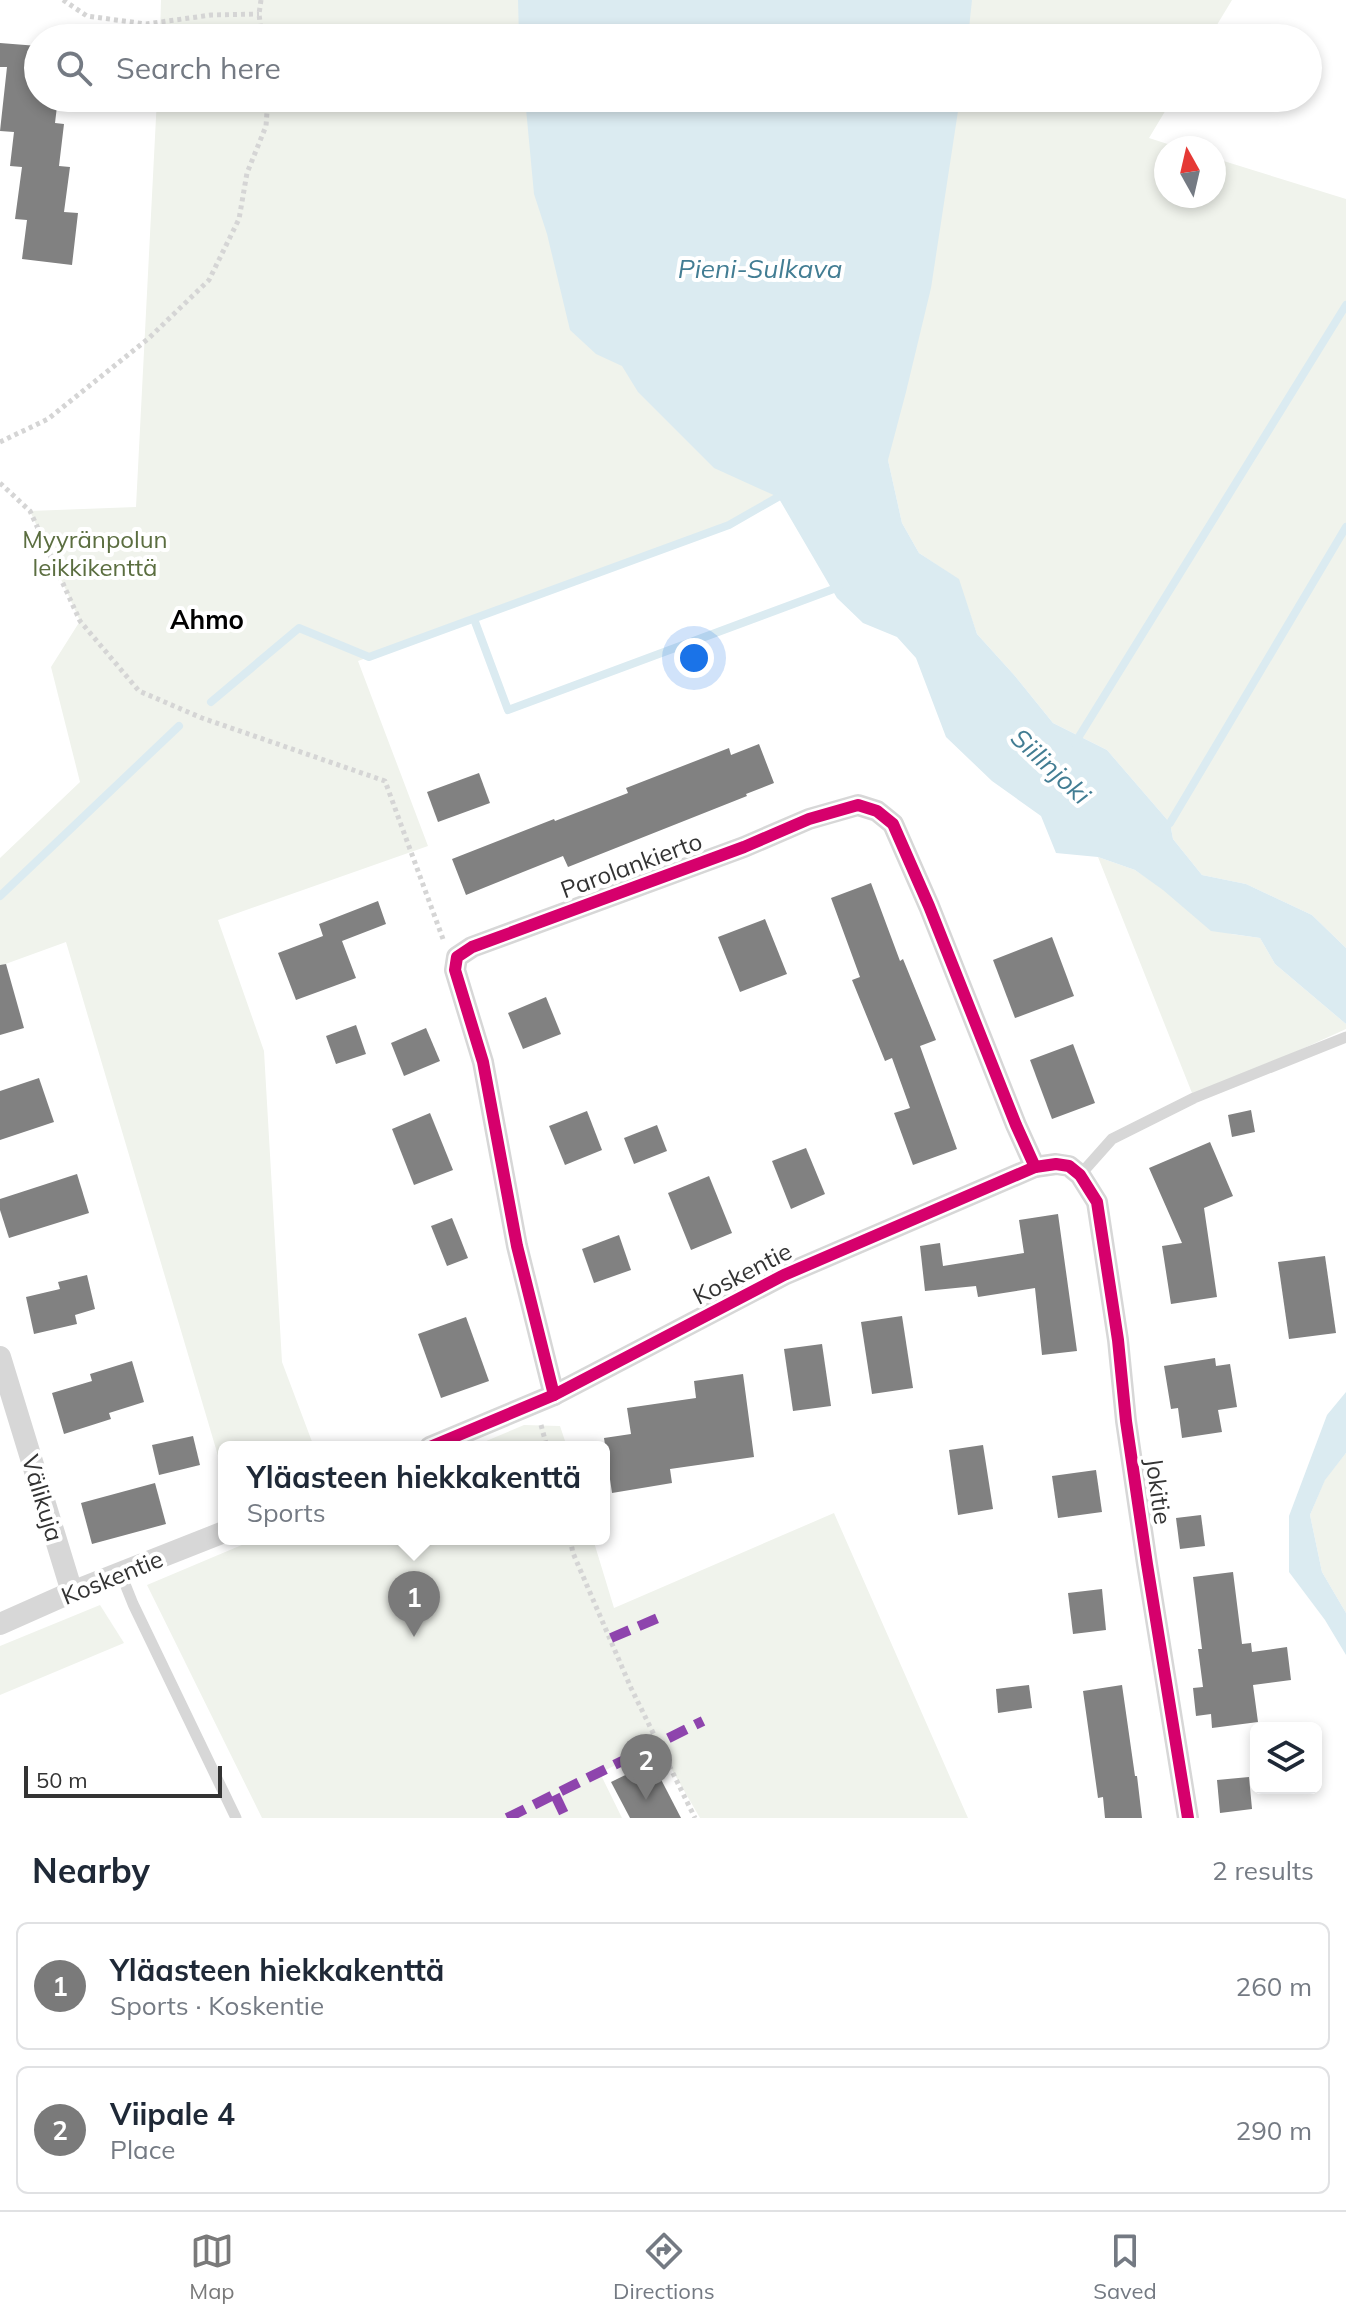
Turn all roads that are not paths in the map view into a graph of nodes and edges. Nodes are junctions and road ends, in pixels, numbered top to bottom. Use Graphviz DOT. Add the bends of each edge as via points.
graph roads {
  1 [pos="1346,1037"];
  2 [pos="1035,1167"];
  3 [pos="1080,1175"];
  4 [pos="0,1357"];
  5 [pos="554,1395"];
  6 [pos="444,1441"];
  7 [pos="218,1534"];
  8 [pos="121,1574"];
  9 [pos="72,1592"];
  10 [pos="0,1624"];
  11 [pos="236,1818"];
  12 [pos="1188,1818"];
  1 -- 3 [label="lane" via="1194,1098 1112,1139"];
  2 -- 3 [label="street, Koskentie" via="1069,1166"];
  2 -- 5 [label="street, Koskentie" via="784,1275"];
  2 -- 5 [label="street, Parolankierto" via="893,824 877,811 858,805 809,819 472,947 457,957 455,970 483,1062 517,1246"];
  3 -- 12 [label="street, Jokitie" via="1097,1202"];
  4 -- 9 [label="street, Välikuja"];
  5 -- 6 [label="street, Koskentie"];
  7 -- 8 [label="street, Koskentie"];
  8 -- 9 [label="street, Koskentie"];
  8 -- 11 [label="lane"];
  9 -- 10 [label="street, Koskentie"];
}
